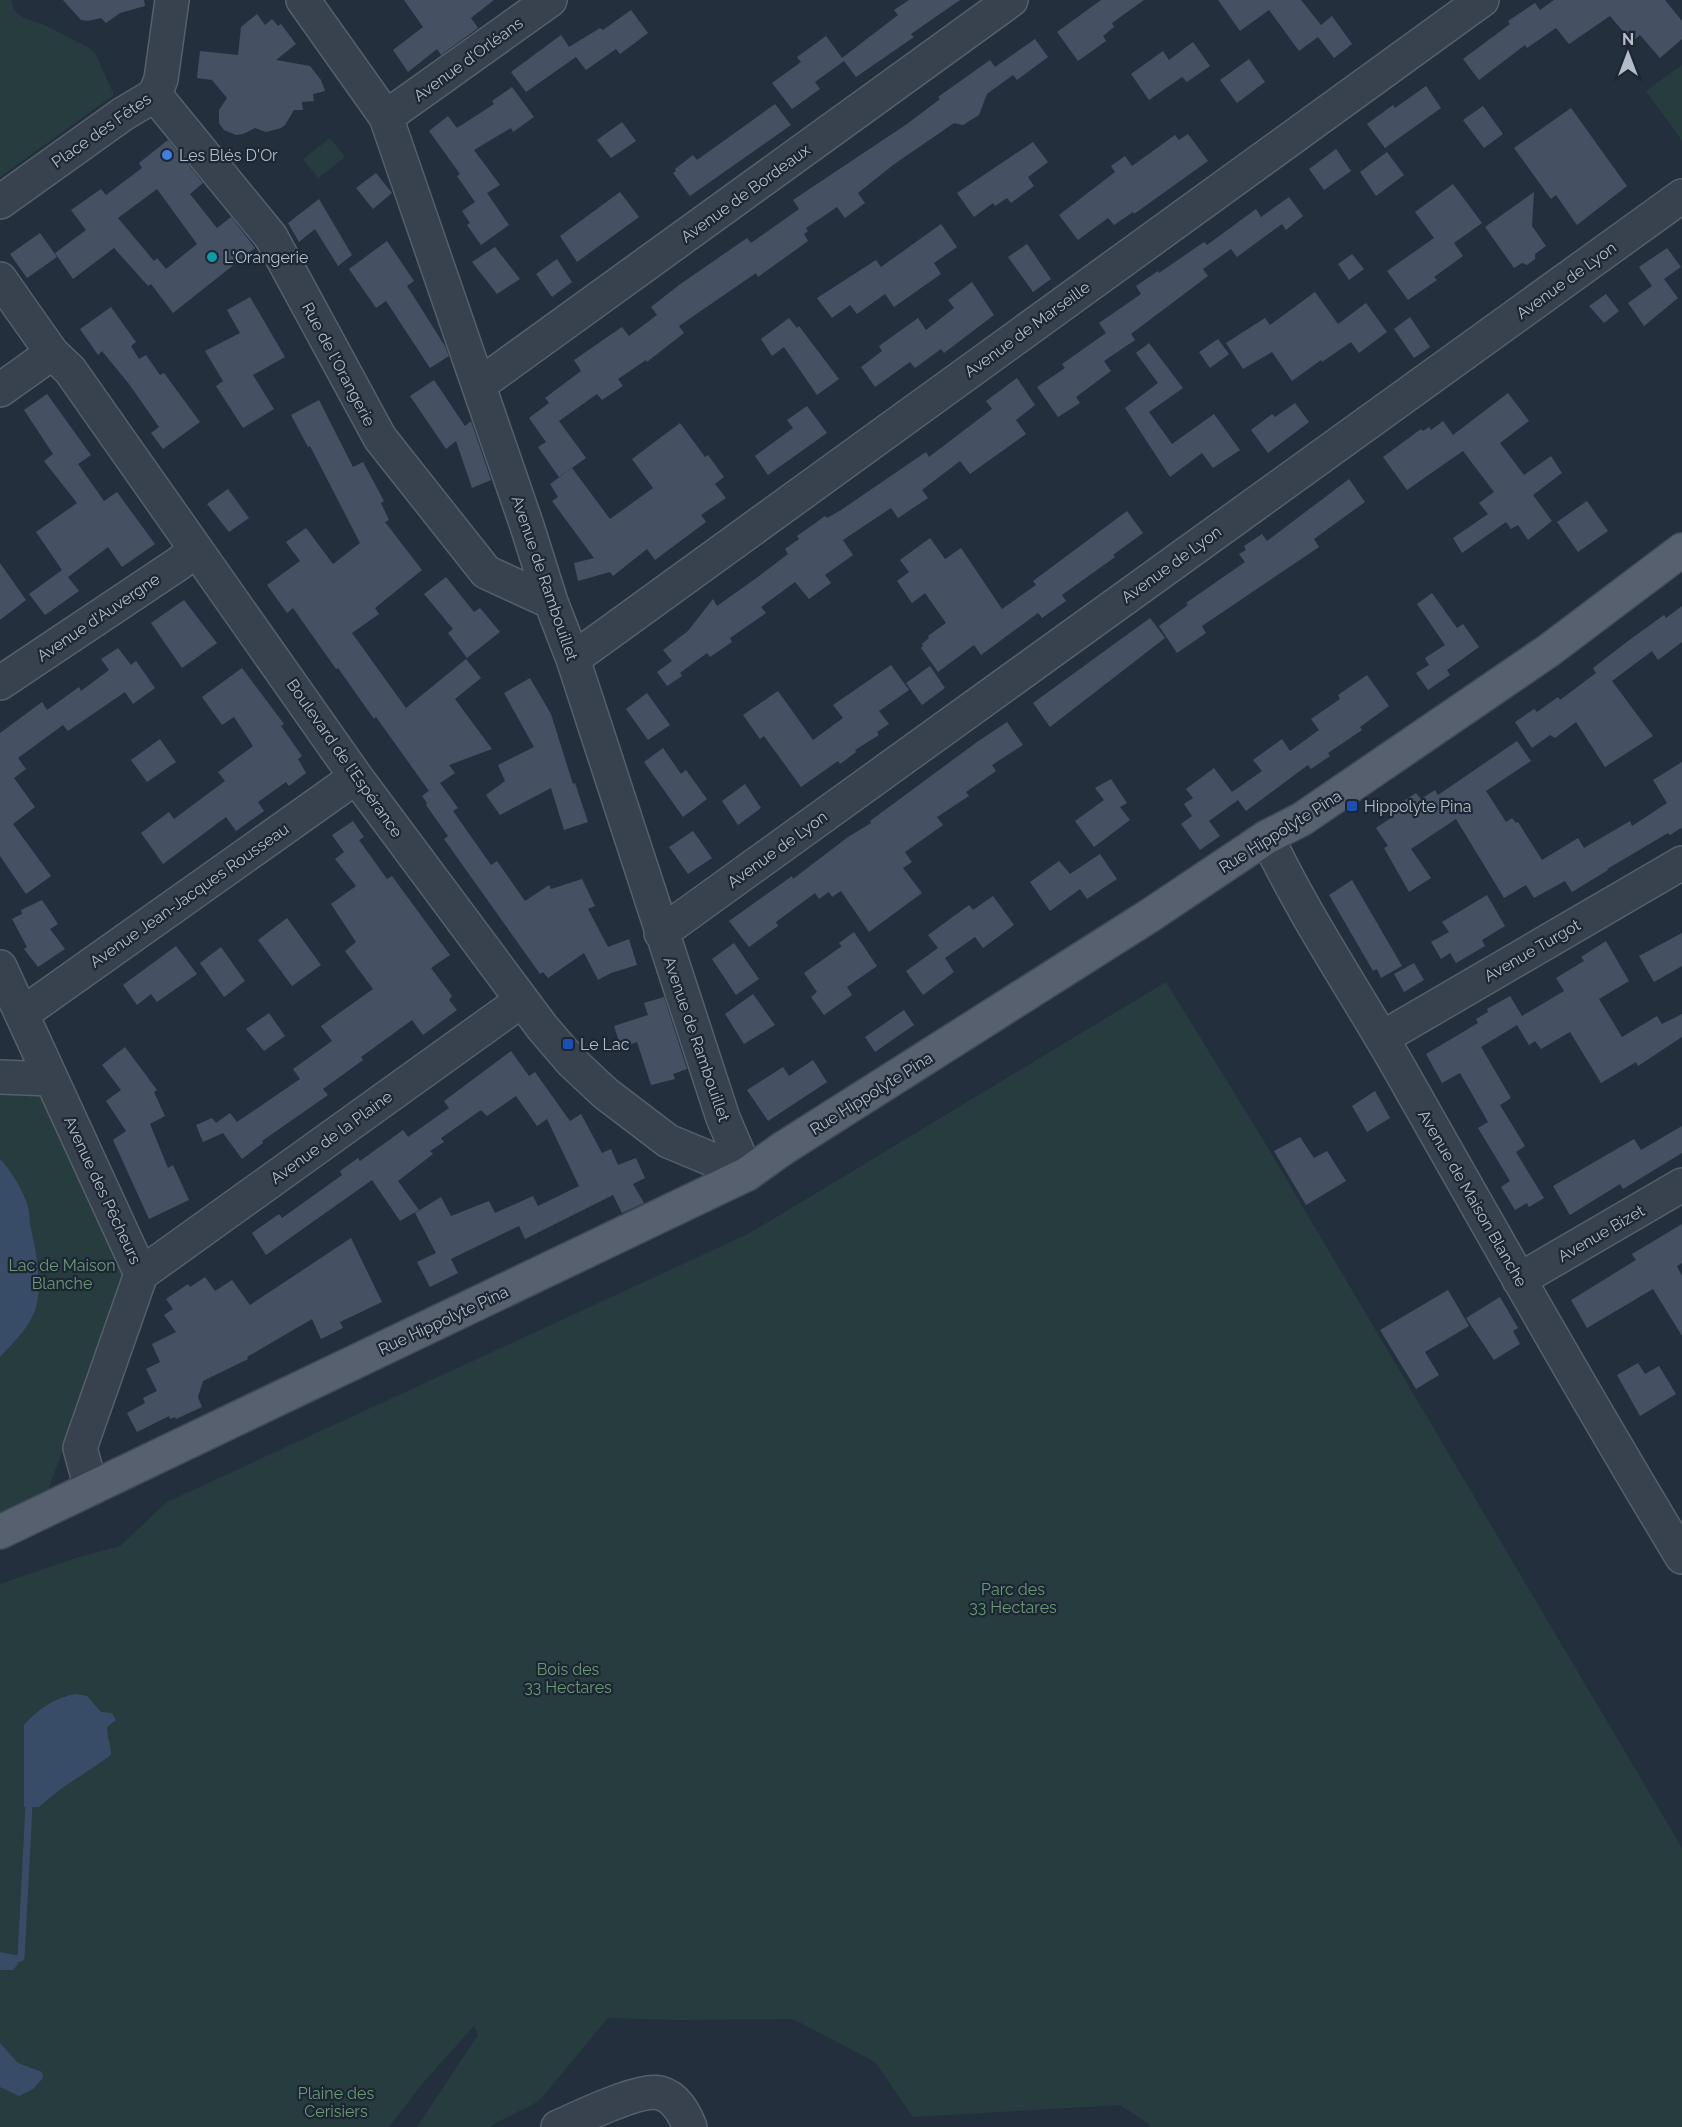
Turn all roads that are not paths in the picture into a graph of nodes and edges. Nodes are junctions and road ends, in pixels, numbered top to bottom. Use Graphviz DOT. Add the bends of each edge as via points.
graph roads {
  1 [pos="172,0"];
  2 [pos="303,0"];
  3 [pos="550,0"];
  4 [pos="1011,0"];
  5 [pos="1482,0"];
  6 [pos="155,95"];
  7 [pos="386,117"];
  8 [pos="1682,196"];
  9 [pos="0,202"];
  10 [pos="0,279"];
  11 [pos="52,353"];
  12 [pos="479,385"];
  13 [pos="0,390"];
  14 [pos="196,550"];
  15 [pos="1682,550"];
  16 [pos="551,603"];
  17 [pos="573,659"];
  18 [pos="0,683"];
  19 [pos="356,777"];
  20 [pos="1267,837"];
  21 [pos="1682,863"];
  22 [pos="661,933"];
  23 [pos="0,966"];
  24 [pos="521,1001"];
  25 [pos="22,1014"];
  26 [pos="1382,1038"];
  27 [pos="0,1077"];
  28 [pos="51,1079"];
  29 [pos="747,1174"];
  30 [pos="1682,1185"];
  31 [pos="141,1274"];
  32 [pos="1519,1280"];
  33 [pos="91,1488"];
  34 [pos="1673,1521"];
  35 [pos="0,1532"];
  36 [pos="1682,1557"];
  37 [pos="558,2127"];
  38 [pos="690,2127"];
  1 -- 6 [label="street, Place des Fêtes" via="162,79"];
  2 -- 7 [label="street, Avenue de Rambouillet"];
  3 -- 7 [label="street, Avenue d'Orléans"];
  4 -- 12 [label="street, Avenue de Bordeaux"];
  5 -- 17 [label="street, Avenue de Marseille"];
  6 -- 9 [label="street, Place des Fêtes"];
  6 -- 16 [label="street, Rue de l'Orangerie" via="271,237 380,438 486,572"];
  7 -- 12 [label="street, Avenue de Rambouillet"];
  8 -- 22 [label="street, Avenue de Lyon"];
  10 -- 11 [label="street, Boulevard de l'Espérance"];
  11 -- 13 [label="street"];
  11 -- 14 [label="street, Boulevard de l'Espérance" via="70,370"];
  12 -- 16 [label="street, Avenue de Rambouillet"];
  14 -- 18 [label="street, Avenue d'Auvergne"];
  14 -- 19 [label="street, Boulevard de l'Espérance"];
  15 -- 20 [label="main road, Rue Hippolyte Pina" via="1548,651 1302,819"];
  16 -- 17 [label="street, Avenue de Rambouillet"];
  17 -- 22 [label="street, Avenue de Rambouillet"];
  19 -- 24 [label="street, Boulevard de l'Espérance"];
  19 -- 25 [label="street, Avenue Jean-Jacques Rousseau"];
  20 -- 26 [label="street, Avenue de Maison Blanche" via="1285,876"];
  20 -- 29 [label="main road, Rue Hippolyte Pina"];
  21 -- 26 [label="street, Avenue Turgot"];
  22 -- 29 [label="street, Avenue de Rambouillet" via="723,1118"];
  23 -- 25 [label="street, Avenue des Pêcheurs"];
  24 -- 29 [label="street, Boulevard de l'Espérance" via="604,1093 668,1141"];
  24 -- 31 [label="street, Avenue de la Plaine"];
  25 -- 28 [label="street, Avenue des Pêcheurs"];
  26 -- 32 [label="street, Avenue de Maison Blanche"];
  27 -- 28 [label="street"];
  28 -- 31 [label="street, Avenue des Pêcheurs"];
  29 -- 33 [label="main road, Rue Hippolyte Pina"];
  30 -- 32 [label="street, Avenue Bizet"];
  31 -- 33 [label="street, Avenue des Pêcheurs" via="80,1448"];
  32 -- 34 [label="street, Avenue de Maison Blanche"];
  33 -- 35 [label="main road, Rue Hippolyte Pina"];
  34 -- 36 [label="street, Avenue de Maison Blanche"];
  37 -- 38 [label="street" via="650,2093 672,2100"];
}
